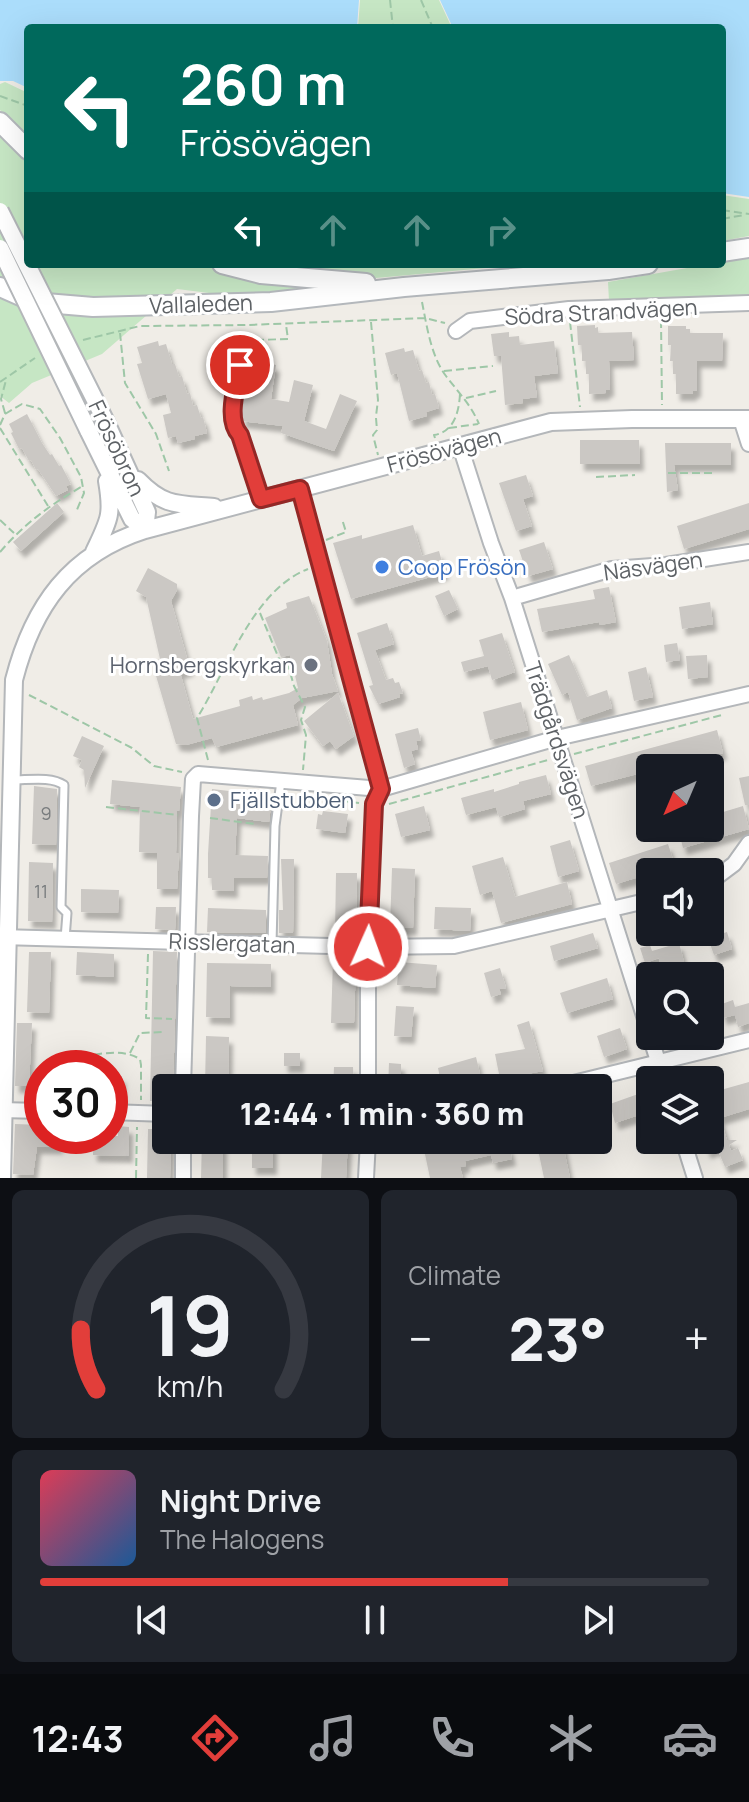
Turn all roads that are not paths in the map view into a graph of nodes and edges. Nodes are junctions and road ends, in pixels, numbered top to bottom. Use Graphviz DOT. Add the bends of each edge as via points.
graph roads {
  1 [pos="0,122"];
  2 [pos="24,146"];
  3 [pos="0,211"];
  4 [pos="0,248"];
  5 [pos="749,248"];
  6 [pos="726,251"];
  7 [pos="24,259"];
  8 [pos="29,268"];
  9 [pos="238,268"];
  10 [pos="621,268"];
  11 [pos="0,287"];
  12 [pos="404,287"];
  13 [pos="749,303"];
  14 [pos="456,331"];
  15 [pos="245,341"];
  16 [pos="745,419"];
  17 [pos="749,444"];
  18 [pos="460,446"];
  19 [pos="103,460"];
  20 [pos="129,471"];
  21 [pos="300,489"];
  22 [pos="261,499"];
  23 [pos="228,508"];
  24 [pos="145,530"];
  25 [pos="94,552"];
  26 [pos="749,552"];
  27 [pos="512,598"];
  28 [pos="749,694"];
  29 [pos="557,738"];
  30 [pos="11,780"];
  31 [pos="281,781"];
  32 [pos="381,789"];
  33 [pos="749,843"];
  34 [pos="724,872"];
  35 [pos="636,904"];
  36 [pos="611,910"];
  37 [pos="4,937"];
  38 [pos="65,939"];
  39 [pos="187,942"];
  40 [pos="272,944"];
  41 [pos="368,947"];
  42 [pos="636,990"];
  43 [pos="749,1040"];
  44 [pos="655,1050"];
  45 [pos="659,1062"];
  46 [pos="660,1066"];
  47 [pos="183,1074"];
  48 [pos="368,1074"];
  49 [pos="610,1074"];
  50 [pos="2,1110"];
  51 [pos="24,1111"];
  52 [pos="128,1113"];
  53 [pos="152,1113"];
  54 [pos="183,1154"];
  55 [pos="367,1154"];
  56 [pos="687,1154"];
  57 [pos="2,1178"];
  58 [pos="183,1178"];
  59 [pos="366,1178"];
  60 [pos="695,1178"];
  1 -- 2 [label="main road"];
  3 -- 7 [label="street, Frösöbron, bridge"];
  4 -- 19 [label="street, Frösöbron, bridge"];
  5 -- 6 [label="main road"];
  8 -- 20 [label="street, Frösöbron, bridge"];
  9 -- 12 [label="main road, Vallaleden"];
  10 -- 12 [label="main road, Vallaleden"];
  11 -- 12 [label="main road, Vallaleden" via="34,302 129,307 271,302"];
  13 -- 14 [label="street, Södra Strandvägen" via="569,309 470,321"];
  15 -- 22 [label="lane" via="233,417"];
  16 -- 17 [label="street"];
  16 -- 18 [label="street, Frösövägen" via="551,422"];
  18 -- 21 [label="street, Frösövägen"];
  18 -- 27 [label="street, Trädgårdsvägen"];
  19 -- 24 [label="street, Frösöbron" via="132,519"];
  19 -- 25 [label="street" via="110,519"];
  20 -- 23 [label="street" via="167,502"];
  20 -- 24 [label="street, Frösöbron" via="147,512"];
  21 -- 22 [label="street, Frösövägen"];
  21 -- 32 [label="street"];
  22 -- 23 [label="street, Frösövägen"];
  23 -- 24 [label="street, Frösövägen"];
  24 -- 25 [label="street, Frösövägen"];
  25 -- 30 [label="street" via="56,588 22,649 12,696"];
  26 -- 27 [label="street, Näsvägen" via="612,569"];
  27 -- 29 [label="street, Trädgårdsvägen"];
  28 -- 29 [label="street"];
  29 -- 32 [label="street"];
  29 -- 36 [label="street, Trädgårdsvägen"];
  30 -- 37 [label="street"];
  30 -- 38 [label="lane" via="64,785"];
  31 -- 32 [label="street"];
  31 -- 39 [label="street" via="211,774 193,779"];
  31 -- 40 [label="lane"];
  32 -- 41 [label="street" via="374,804"];
  33 -- 34 [label="street"];
  35 -- 36 [label="street, Risslergatan"];
  36 -- 41 [label="street, Risslergatan" via="454,946"];
  36 -- 42 [label="street, Trädgårdsvägen"];
  37 -- 38 [label="street, Risslergatan"];
  37 -- 50 [label="street"];
  38 -- 39 [label="street, Risslergatan"];
  39 -- 40 [label="street, Risslergatan"];
  39 -- 47 [label="street"];
  40 -- 41 [label="street, Risslergatan"];
  41 -- 48 [label="street"];
  43 -- 45 [label="street"];
  44 -- 45 [label="street, Trädgårdsvägen"];
  45 -- 46 [label="street, Trädgårdsvägen"];
  45 -- 49 [label="street"];
  50 -- 51 [label="street"];
  50 -- 57 [label="street"];
  52 -- 53 [label="street"];
  54 -- 58 [label="street"];
  55 -- 59 [label="street"];
  56 -- 60 [label="street"];
}
